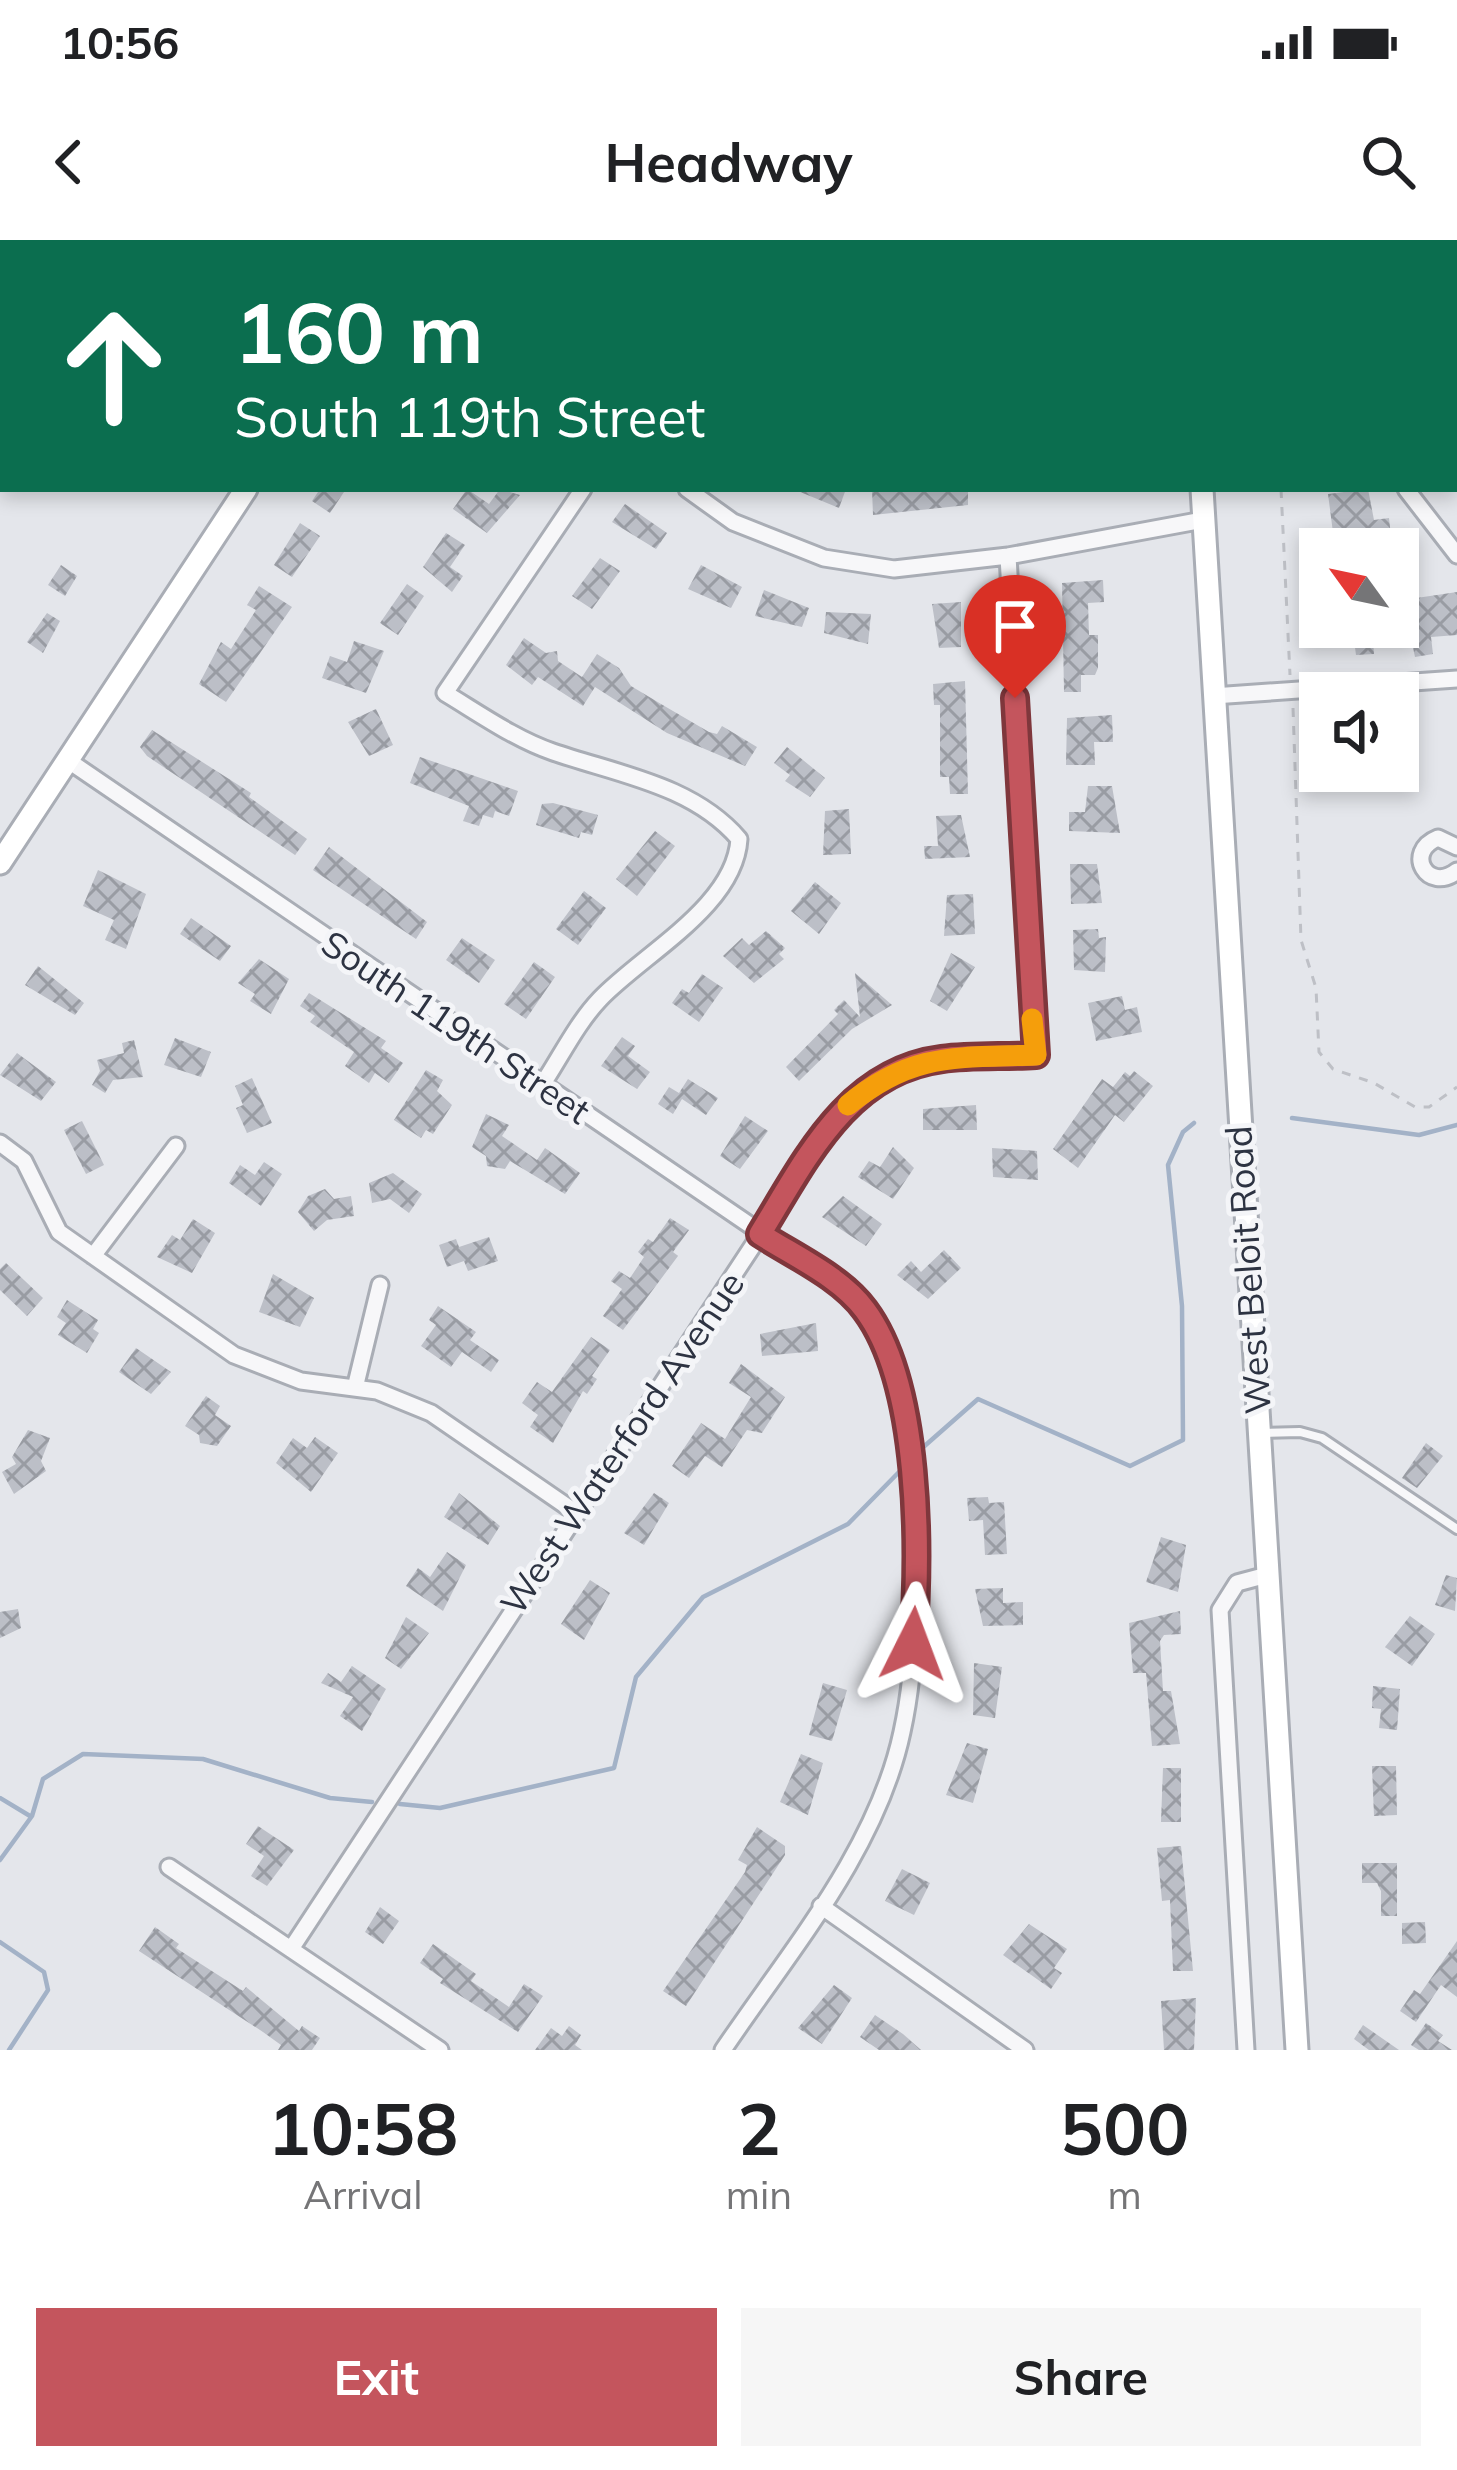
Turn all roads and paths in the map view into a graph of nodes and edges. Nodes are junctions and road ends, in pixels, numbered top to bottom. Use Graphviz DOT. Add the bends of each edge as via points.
graph roads {
  1 [pos="244,492"];
  2 [pos="581,492"];
  3 [pos="691,492"];
  4 [pos="1202,492"];
  5 [pos="1281,492"];
  6 [pos="1408,492"];
  7 [pos="1203,520"];
  8 [pos="1457,555"];
  9 [pos="1008,556"];
  10 [pos="1457,679"];
  11 [pos="1290,681"];
  12 [pos="1213,696"];
  13 [pos="1293,704"];
  14 [pos="69,761"];
  15 [pos="1455,841"];
  16 [pos="0,863"];
  17 [pos="1457,871"];
  18 [pos="542,1085"];
  19 [pos="1457,1088"];
  20 [pos="0,1143"];
  21 [pos="176,1146"];
  22 [pos="760,1234"];
  23 [pos="93,1256"];
  24 [pos="380,1286"];
  25 [pos="355,1388"];
  26 [pos="1258,1433"];
  27 [pos="575,1512"];
  28 [pos="1457,1529"];
  29 [pos="1268,1576"];
  30 [pos="169,1867"];
  31 [pos="820,1906"];
  32 [pos="291,1949"];
  33 [pos="440,2050"];
  34 [pos="723,2050"];
  35 [pos="1025,2050"];
  36 [pos="1246,2050"];
  37 [pos="1297,2050"];
  1 -- 14 [label="main road"];
  2 -- 18 [label="street" via="445,693 552,752 655,784 706,811 736,834 738,860 706,903 597,1002"];
  3 -- 9 [label="street" via="733,522 824,557 894,569"];
  4 -- 7 [label="main road, West Beloit Road"];
  5 -- 11 [label="path"];
  6 -- 8 [label="street"];
  7 -- 9 [label="street"];
  7 -- 12 [label="main road, West Beloit Road"];
  9 -- 22 [label="street, West Waterford Avenue" via="1036,1055 939,1059 884,1076 842,1110"];
  10 -- 12 [label="street"];
  12 -- 26 [label="main road, West Beloit Road"];
  13 -- 19 [label="path" via="1301,940 1316,988 1319,1052 1333,1069 1414,1107 1429,1107"];
  14 -- 16 [label="main road"];
  14 -- 18 [label="street, South 119th Street"];
  15 -- 17 [label="street" via="1431,840 1420,863 1433,878"];
  18 -- 22 [label="street, South 119th Street"];
  20 -- 23 [label="street" via="24,1161 59,1232"];
  21 -- 23 [label="street"];
  22 -- 27 [label="street, West Waterford Avenue"];
  22 -- 31 [label="street, South 119th Street" via="863,1307 893,1361 910,1464 916,1598 902,1735 857,1848"];
  23 -- 25 [label="street" via="234,1355 301,1381"];
  24 -- 25 [label="street"];
  25 -- 27 [label="street" via="431,1413"];
  26 -- 28 [label="lane" via="1322,1438"];
  26 -- 29 [label="main road, West Beloit Road"];
  27 -- 32 [label="street, West Waterford Avenue"];
  29 -- 36 [label="street" via="1237,1583 1220,1610"];
  29 -- 37 [label="main road, West Beloit Road"];
  30 -- 32 [label="street"];
  31 -- 34 [label="street"];
  31 -- 35 [label="street"];
  32 -- 33 [label="street"];
}
